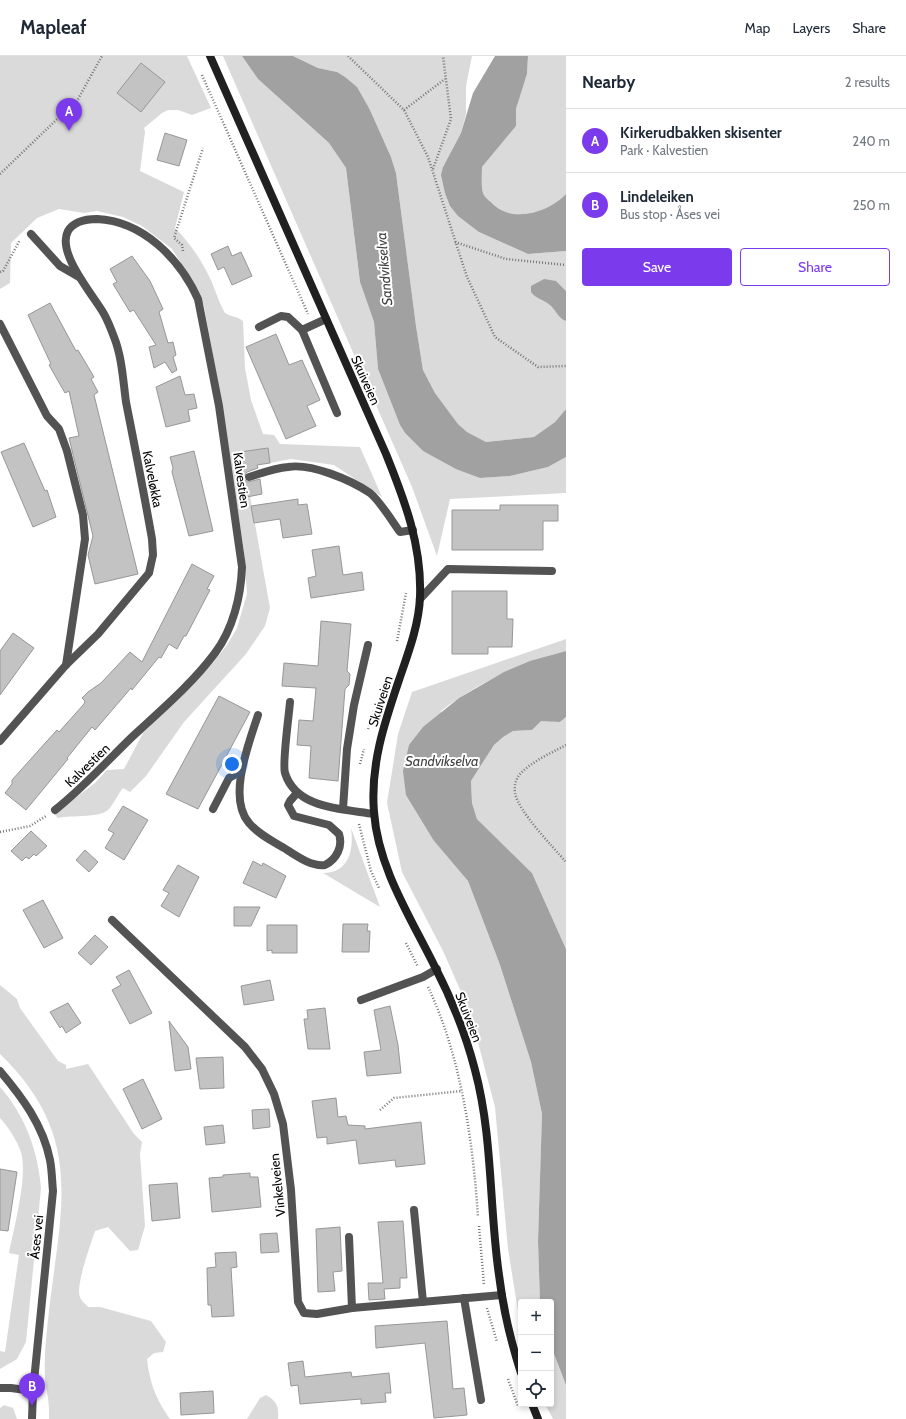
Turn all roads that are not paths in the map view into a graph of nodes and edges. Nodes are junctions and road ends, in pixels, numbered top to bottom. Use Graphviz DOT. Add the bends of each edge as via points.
graph roads {
  1 [pos="210,56"];
  2 [pos="31,234"];
  3 [pos="79,277"];
  4 [pos="326,319"];
  5 [pos="0,324"];
  6 [pos="259,327"];
  7 [pos="302,330"];
  8 [pos="337,413"];
  9 [pos="249,477"];
  10 [pos="413,530"];
  11 [pos="552,571"];
  12 [pos="420,599"];
  13 [pos="368,645"];
  14 [pos="66,665"];
  15 [pos="290,702"];
  16 [pos="258,715"];
  17 [pos="0,741"];
  18 [pos="241,771"];
  19 [pos="297,794"];
  20 [pos="342,808"];
  21 [pos="213,809"];
  22 [pos="54,810"];
  23 [pos="374,814"];
  24 [pos="112,920"];
  25 [pos="436,969"];
  26 [pos="360,1000"];
  27 [pos="0,1070"];
  28 [pos="414,1210"];
  29 [pos="349,1237"];
  30 [pos="502,1295"];
  31 [pos="464,1298"];
  32 [pos="422,1302"];
  33 [pos="352,1308"];
  34 [pos="520,1371"];
  35 [pos="0,1388"];
  36 [pos="33,1391"];
  37 [pos="481,1400"];
  38 [pos="533,1407"];
  39 [pos="32,1419"];
  40 [pos="538,1419"];
  1 -- 4 [label="main road, Skuiveien"];
  2 -- 3 [label="street" via="60,266"];
  3 -- 14 [label="street, Kalveløkka" via="105,315 120,357 153,555 149,573 135,592"];
  3 -- 22 [label="street, Kalvestien" via="67,248 68,231 80,221 113,220 131,226 158,244 191,285 204,324 219,406 242,567 241,588 230,626 216,653 106,765"];
  4 -- 7 [label="street"];
  4 -- 10 [label="main road, Skuiveien" via="386,454"];
  5 -- 14 [label="street" via="47,416 59,429 83,515 85,539"];
  6 -- 7 [label="street" via="281,316 288,317"];
  7 -- 8 [label="street"];
  9 -- 10 [label="street" via="289,466 325,472 370,494 400,532"];
  10 -- 12 [label="main road, Skuiveien"];
  11 -- 12 [label="street" via="448,569"];
  12 -- 23 [label="main road, Skuiveien" via="410,649 379,744 373,785"];
  13 -- 20 [label="street" via="354,705"];
  14 -- 17 [label="street, Kalveløkka"];
  15 -- 19 [label="street" via="284,772"];
  16 -- 18 [label="street"];
  18 -- 19 [label="street" via="242,809 249,823 262,835 312,864 325,865 336,856 340,848 339,834 329,825 294,816 288,806"];
  18 -- 21 [label="street" via="229,778"];
  19 -- 20 [label="street" via="308,800"];
  20 -- 23 [label="street"];
  23 -- 25 [label="main road, Skuiveien" via="378,838 394,886"];
  24 -- 33 [label="street, Vinkelveien" via="245,1047 262,1069 274,1094 283,1124 291,1190 298,1302 304,1313 317,1314"];
  25 -- 26 [label="street" via="423,977"];
  25 -- 30 [label="main road, Skuiveien" via="452,1003 475,1070 487,1148"];
  27 -- 36 [label="street, Åses vei" via="21,1095 41,1132 50,1159 53,1191"];
  28 -- 32 [label="street"];
  29 -- 33 [label="street"];
  30 -- 31 [label="street, Vinkelveien"];
  30 -- 34 [label="main road, Skuiveien"];
  31 -- 32 [label="street, Vinkelveien"];
  31 -- 37 [label="street"];
  32 -- 33 [label="street, Vinkelveien"];
  35 -- 36 [label="street"];
  36 -- 39 [label="street, Åses vei"];
  38 -- 40 [label="main road"];
}
